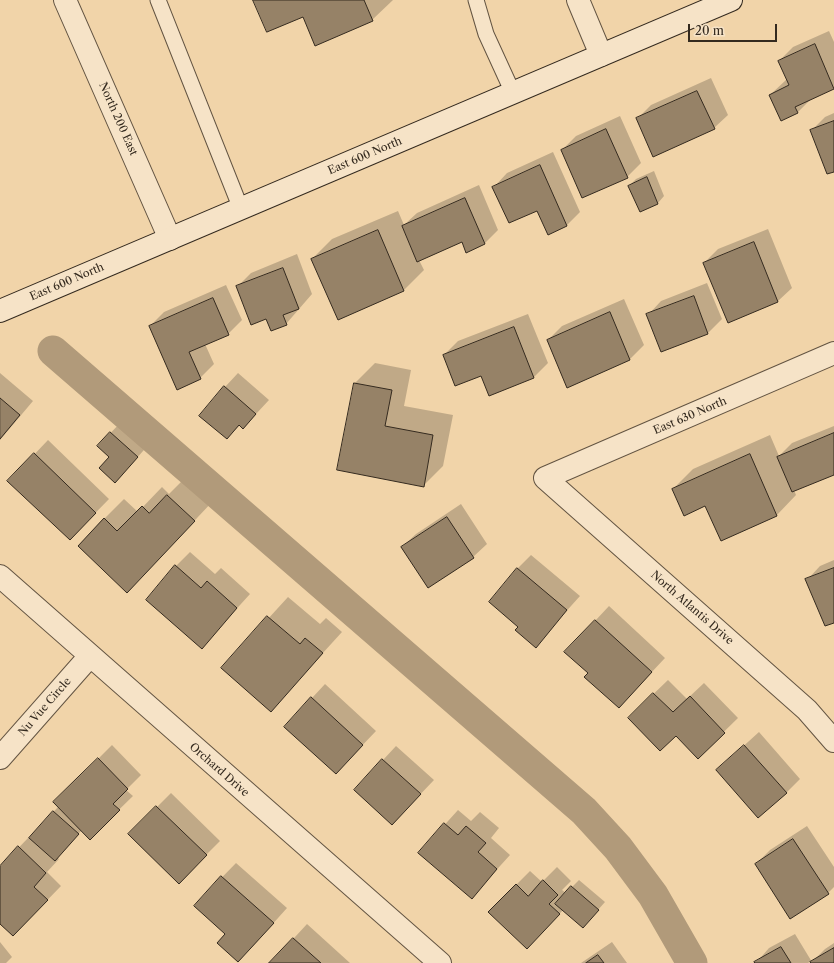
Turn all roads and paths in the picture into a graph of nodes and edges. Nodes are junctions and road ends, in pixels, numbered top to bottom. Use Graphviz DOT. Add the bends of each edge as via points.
graph roads {
  1 [pos="65,0"];
  2 [pos="158,0"];
  3 [pos="476,0"];
  4 [pos="578,0"];
  5 [pos="731,0"];
  6 [pos="602,55"];
  7 [pos="513,93"];
  8 [pos="241,209"];
  9 [pos="170,239"];
  10 [pos="0,311"];
  11 [pos="834,353"];
  12 [pos="545,478"];
  13 [pos="0,576"];
  14 [pos="89,656"];
  15 [pos="834,740"];
  16 [pos="0,758"];
  17 [pos="440,963"];
  1 -- 9 [label="street, North 200 East"];
  2 -- 8 [label="lane"];
  3 -- 7 [label="lane" via="486,34"];
  4 -- 6 [label="street"];
  5 -- 6 [label="street, East 600 North"];
  6 -- 7 [label="street, East 600 North"];
  7 -- 8 [label="street, East 600 North"];
  8 -- 9 [label="street, East 600 North"];
  9 -- 10 [label="street, East 600 North"];
  11 -- 12 [label="street, East 630 North"];
  12 -- 15 [label="street, North Atlantis Drive" via="807,710"];
  13 -- 14 [label="street, Orchard Drive"];
  14 -- 16 [label="street, Nu Vue Circle"];
  14 -- 17 [label="street, Orchard Drive"];
}
